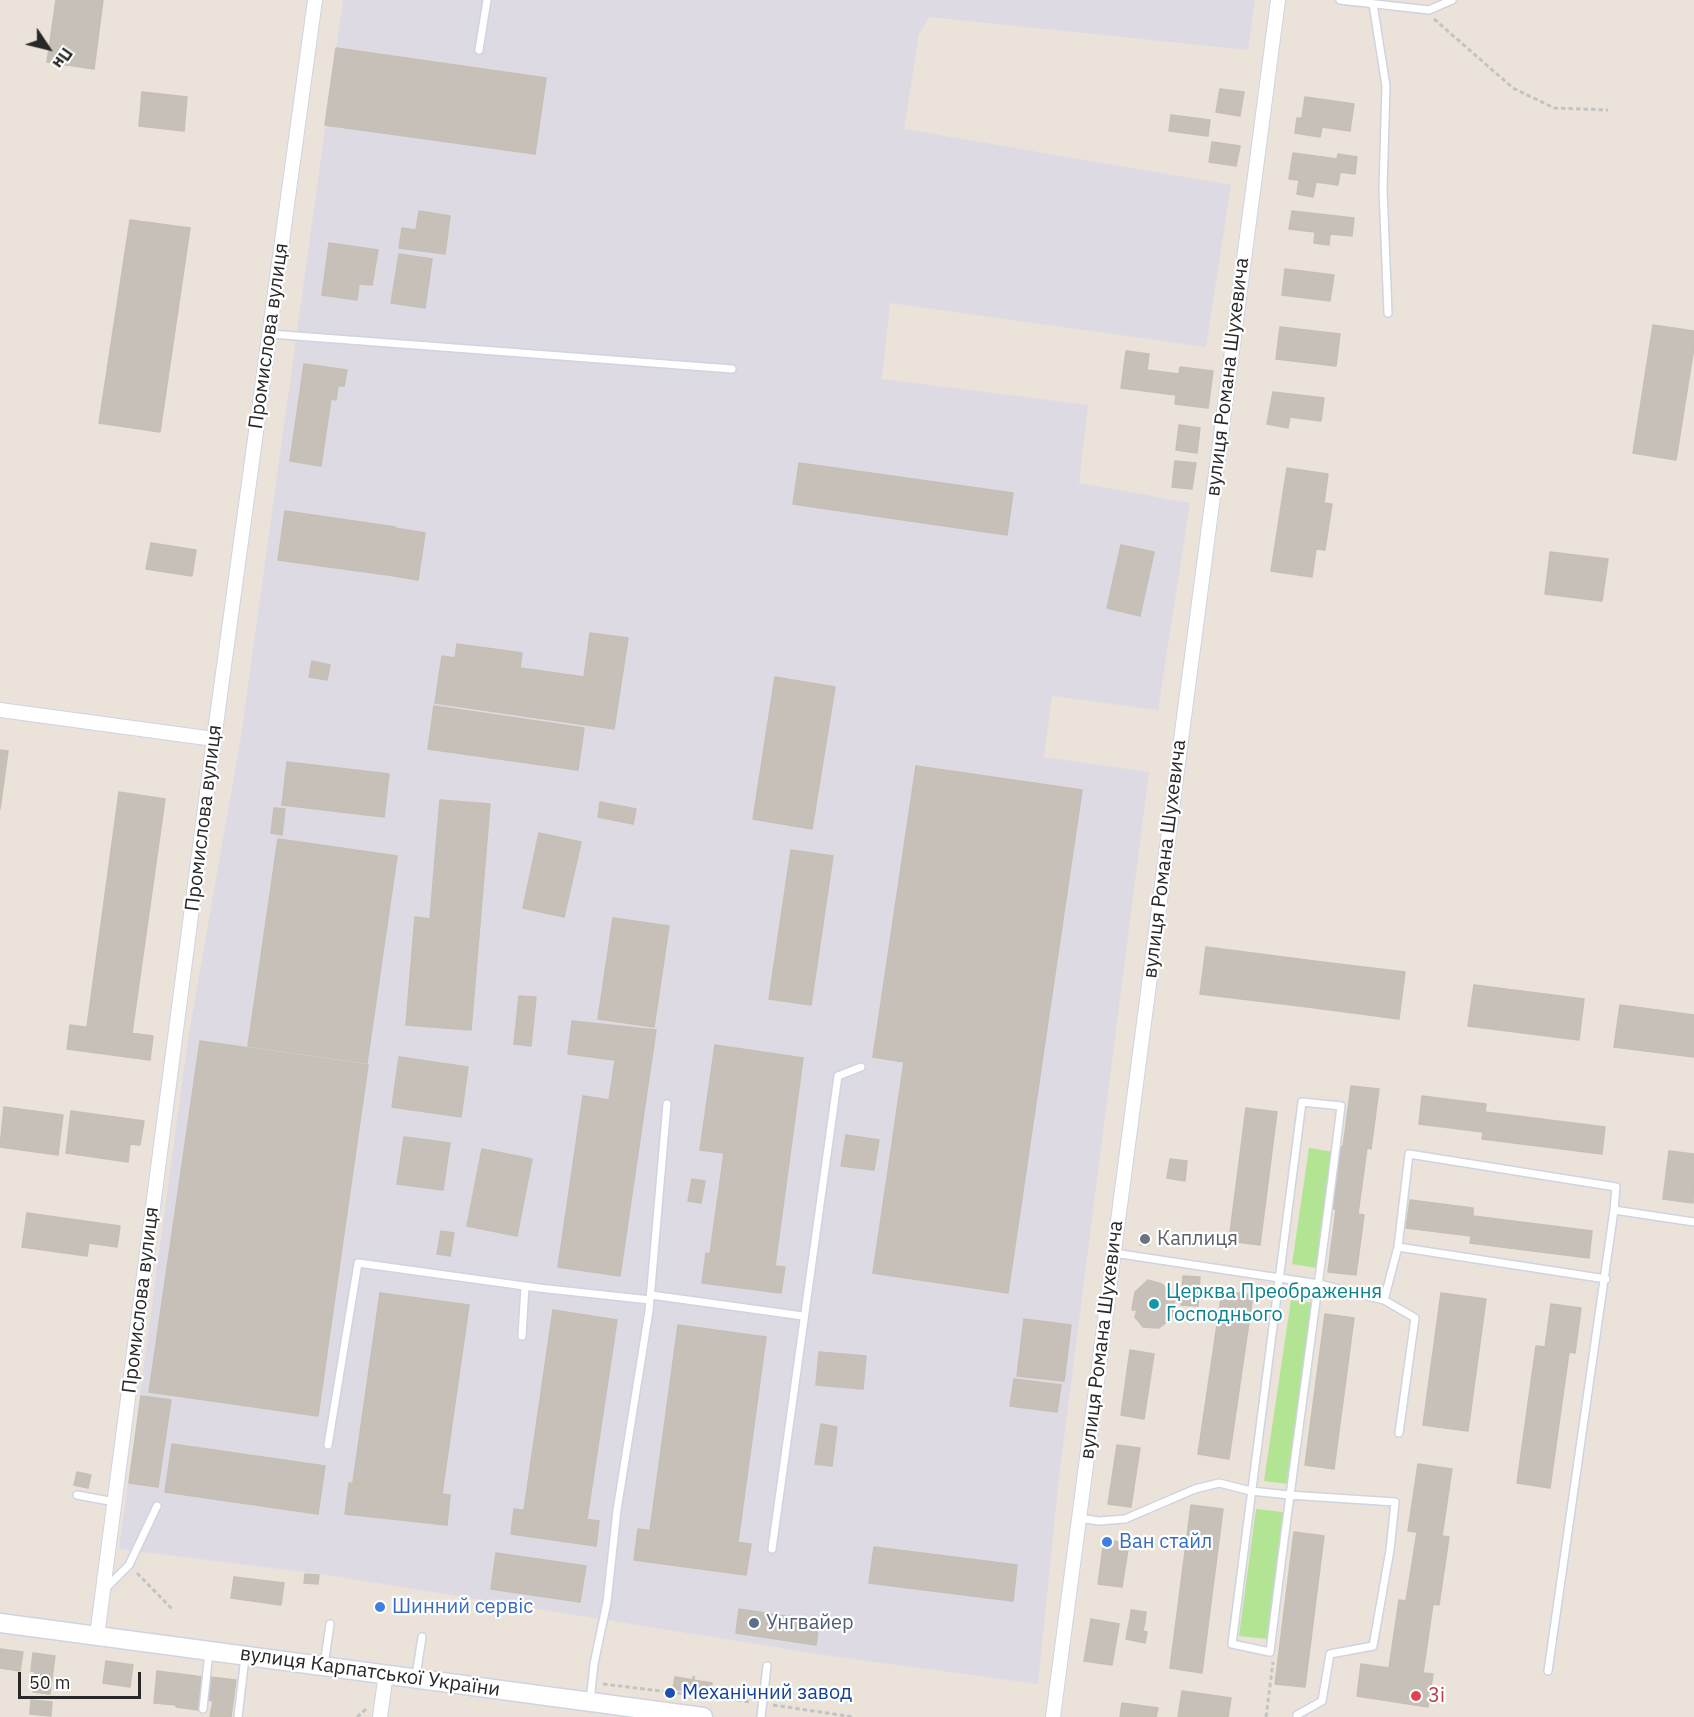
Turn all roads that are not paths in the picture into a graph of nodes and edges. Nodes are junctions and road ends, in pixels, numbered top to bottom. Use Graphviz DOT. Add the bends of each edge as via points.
graph roads {
  1 [pos="315,0"];
  2 [pos="487,0"];
  3 [pos="1278,0"];
  4 [pos="1340,0"];
  5 [pos="1452,0"];
  6 [pos="1373,4"];
  7 [pos="479,50"];
  8 [pos="1388,313"];
  9 [pos="270,334"];
  10 [pos="732,369"];
  11 [pos="0,710"];
  12 [pos="214,739"];
  13 [pos="861,1067"];
  14 [pos="667,1104"];
  15 [pos="1614,1210"];
  16 [pos="1694,1222"];
  17 [pos="1398,1247"];
  18 [pos="1114,1253"];
  19 [pos="1278,1279"];
  20 [pos="1606,1280"];
  21 [pos="1319,1284"];
  22 [pos="525,1286"];
  23 [pos="650,1298"];
  24 [pos="1384,1300"];
  25 [pos="803,1316"];
  26 [pos="522,1336"];
  27 [pos="1399,1433"];
  28 [pos="328,1444"];
  29 [pos="1251,1491"];
  30 [pos="77,1495"];
  31 [pos="1289,1495"];
  32 [pos="115,1502"];
  33 [pos="157,1506"];
  34 [pos="1079,1518"];
  35 [pos="772,1549"];
  36 [pos="103,1591"];
  37 [pos="0,1623"];
  38 [pos="330,1624"];
  39 [pos="98,1636"];
  40 [pos="422,1637"];
  41 [pos="209,1650"];
  42 [pos="245,1655"];
  43 [pos="324,1665"];
  44 [pos="767,1666"];
  45 [pos="1548,1671"];
  46 [pos="386,1673"];
  47 [pos="416,1677"];
  48 [pos="590,1701"];
  49 [pos="203,1709"];
  50 [pos="657,1714"];
  51 [pos="238,1717"];
  52 [pos="380,1717"];
  53 [pos="703,1717"];
  54 [pos="761,1717"];
  55 [pos="1053,1717"];
  56 [pos="1297,1717"];
  1 -- 9 [label="street, Промислова вулиця"];
  2 -- 7 [label="lane"];
  3 -- 18 [label="street, вулиця Романа Шухевича"];
  4 -- 6 [label="lane"];
  5 -- 6 [label="lane" via="1429,10"];
  6 -- 8 [label="lane" via="1386,86 1383,189"];
  9 -- 10 [label="lane"];
  9 -- 12 [label="street, Промислова вулиця"];
  11 -- 12 [label="street"];
  12 -- 32 [label="street, Промислова вулиця"];
  13 -- 25 [label="lane" via="838,1076"];
  14 -- 23 [label="lane"];
  15 -- 16 [label="lane"];
  15 -- 17 [label="lane" via="1616,1187 1409,1154"];
  15 -- 20 [label="lane"];
  17 -- 20 [label="lane"];
  17 -- 24 [label="lane"];
  18 -- 19 [label="lane"];
  18 -- 34 [label="street, вулиця Романа Шухевича"];
  19 -- 21 [label="lane"];
  19 -- 21 [label="lane" via="1302,1102 1341,1107"];
  19 -- 29 [label="lane"];
  20 -- 45 [label="lane"];
  21 -- 24 [label="lane"];
  21 -- 31 [label="lane"];
  22 -- 23 [label="lane"];
  22 -- 26 [label="lane"];
  22 -- 28 [label="lane" via="358,1263"];
  23 -- 25 [label="lane"];
  23 -- 48 [label="lane"];
  24 -- 27 [label="lane" via="1415,1318"];
  25 -- 35 [label="lane"];
  29 -- 31 [label="lane"];
  29 -- 31 [label="lane" via="1232,1644 1270,1653"];
  29 -- 34 [label="lane" via="1219,1483 1195,1489 1125,1520"];
  30 -- 32 [label="lane"];
  31 -- 56 [label="lane" via="1395,1502 1373,1646 1330,1654 1322,1701"];
  32 -- 36 [label="street, Промислова вулиця"];
  33 -- 36 [label="lane" via="129,1565"];
  34 -- 55 [label="street, вулиця Романа Шухевича"];
  36 -- 39 [label="street, Промислова вулиця"];
  37 -- 39 [label="main road, вулиця Карпатської України"];
  38 -- 43 [label="lane"];
  39 -- 41 [label="main road, вулиця Карпатської України"];
  40 -- 47 [label="lane"];
  41 -- 42 [label="main road, вулиця Карпатської України"];
  41 -- 49 [label="lane"];
  42 -- 43 [label="main road, вулиця Карпатської України"];
  42 -- 51 [label="lane"];
  43 -- 46 [label="main road, вулиця Карпатської України"];
  44 -- 54 [label="lane"];
  46 -- 47 [label="main road, вулиця Карпатської України"];
  46 -- 52 [label="street"];
  47 -- 48 [label="main road, вулиця Карпатської України"];
  48 -- 50 [label="main road, вулиця Карпатської України"];
  50 -- 53 [label="main road, вулиця Карпатської України"];
}
